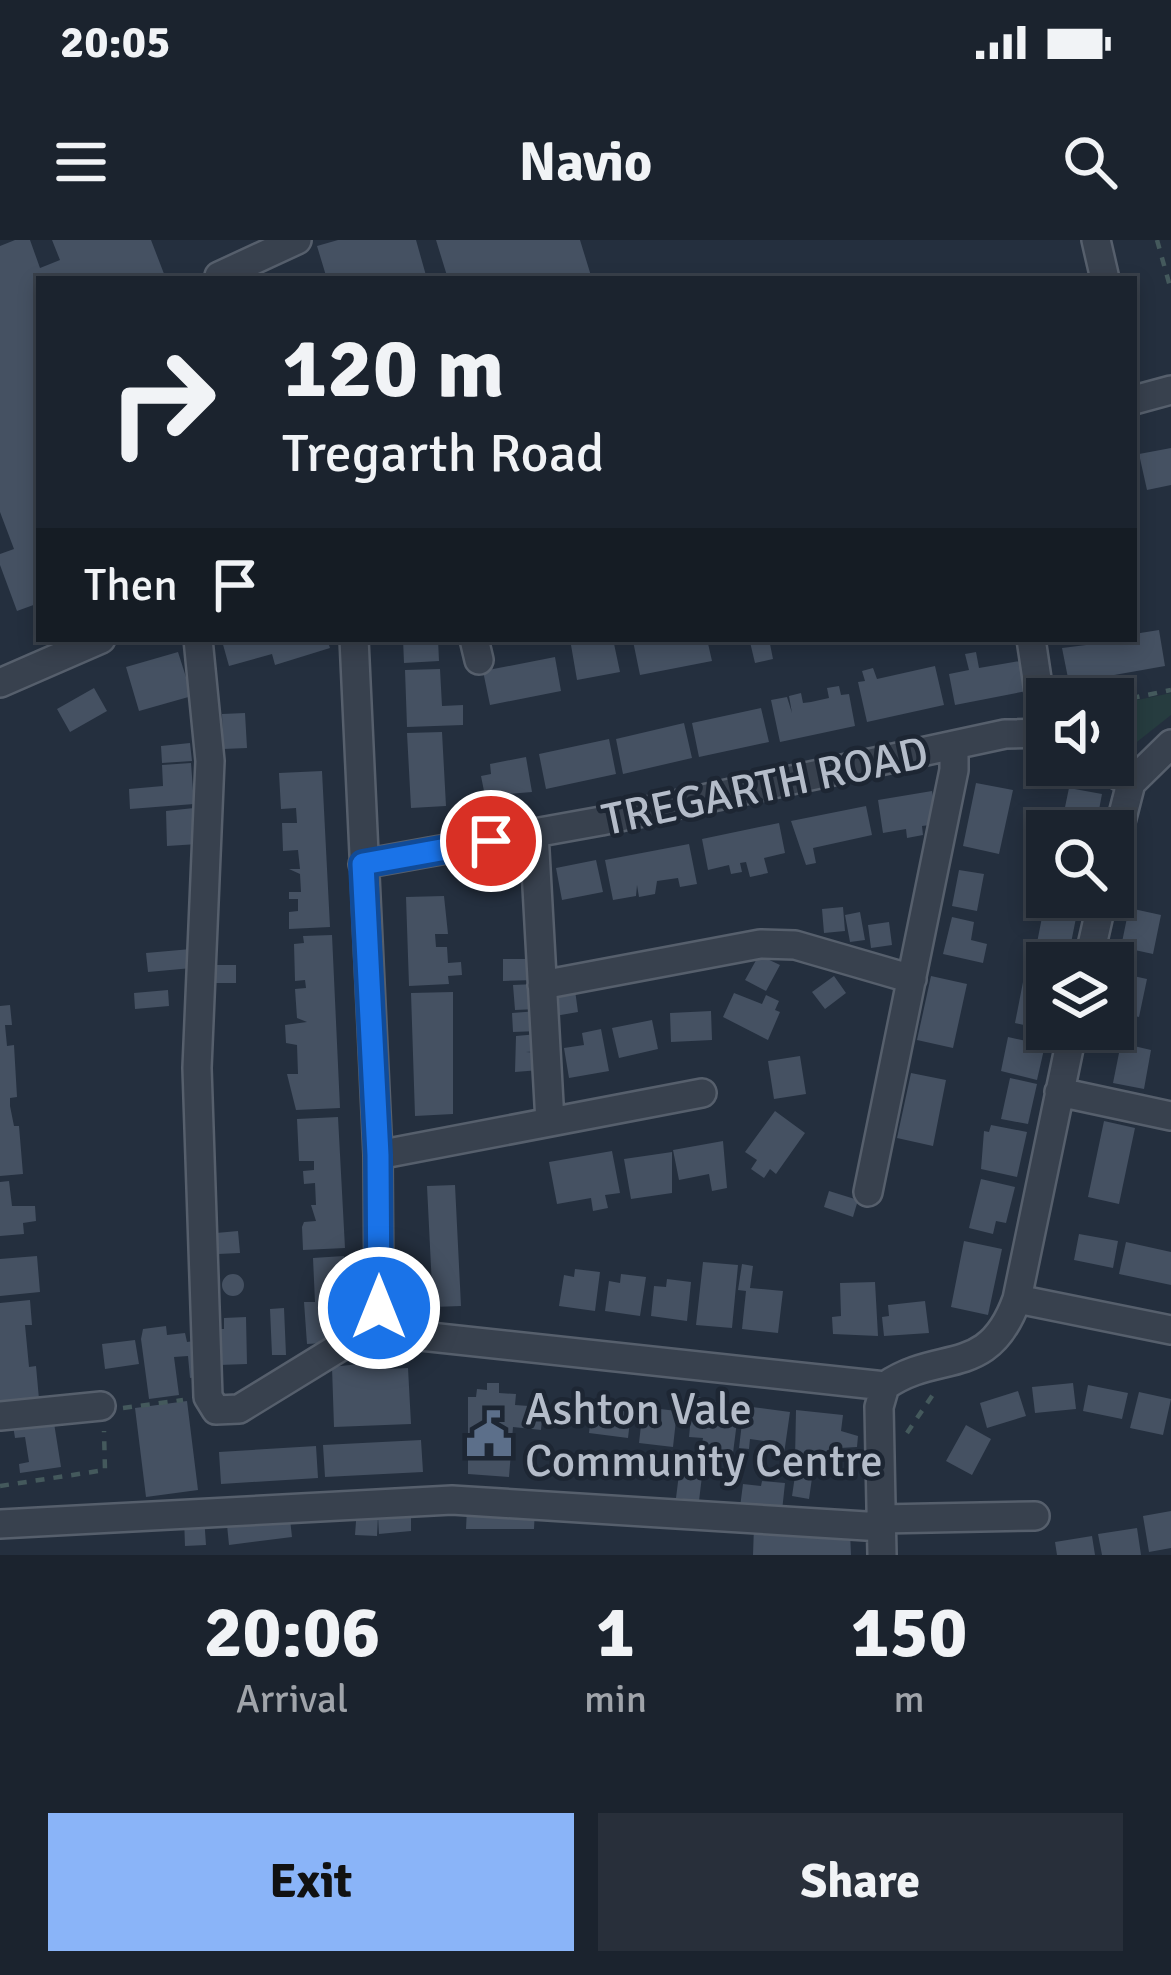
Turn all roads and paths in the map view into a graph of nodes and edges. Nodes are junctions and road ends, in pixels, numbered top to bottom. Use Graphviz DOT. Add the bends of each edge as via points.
graph roads {
  1 [pos="297,240"];
  2 [pos="1096,240"];
  3 [pos="1157,240"];
  4 [pos="234,275"];
  5 [pos="1104,276"];
  6 [pos="1171,290"];
  7 [pos="1171,390"];
  8 [pos="1137,399"];
  9 [pos="94,642"];
  10 [pos="198,642"];
  11 [pos="354,642"];
  12 [pos="1031,642"];
  13 [pos="1037,678"];
  14 [pos="0,683"];
  15 [pos="1171,690"];
  16 [pos="1134,698"];
  17 [pos="1026,736"];
  18 [pos="1171,744"];
  19 [pos="954,745"];
  20 [pos="1134,780"];
  21 [pos="534,833"];
  22 [pos="363,864"];
  23 [pos="912,979"];
  24 [pos="542,985"];
  25 [pos="1068,1050"];
  26 [pos="1059,1092"];
  27 [pos="702,1093"];
  28 [pos="1171,1116"];
  29 [pos="550,1122"];
  30 [pos="378,1155"];
  31 [pos="868,1192"];
  32 [pos="1017,1299"];
  33 [pos="384,1320"];
  34 [pos="1171,1330"];
  35 [pos="945,1366"];
  36 [pos="885,1386"];
  37 [pos="208,1397"];
  38 [pos="103,1415"];
  39 [pos="0,1416"];
  40 [pos="880,1458"];
  41 [pos="0,1486"];
  42 [pos="1035,1516"];
  43 [pos="0,1523"];
  44 [pos="882,1534"];
  1 -- 4 [label="street"];
  2 -- 5 [label="street"];
  3 -- 6 [label="path"];
  7 -- 8 [label="street"];
  9 -- 14 [label="street"];
  10 -- 37 [label="street" via="210,761 197,1068"];
  11 -- 22 [label="street"];
  12 -- 13 [label="street"];
  15 -- 16 [label="path"];
  17 -- 19 [label="street, TREGARTH ROAD"];
  18 -- 20 [label="street"];
  19 -- 21 [label="street, TREGARTH ROAD"];
  19 -- 23 [label="street, TREGARTH ROAD"];
  21 -- 22 [label="street, TREGARTH ROAD"];
  21 -- 24 [label="street"];
  22 -- 30 [label="street"];
  23 -- 24 [label="street" via="795,945 760,944"];
  23 -- 31 [label="street, TREGARTH ROAD"];
  24 -- 29 [label="street"];
  25 -- 26 [label="street"];
  26 -- 28 [label="street"];
  26 -- 32 [label="street"];
  27 -- 29 [label="street"];
  29 -- 30 [label="street"];
  30 -- 33 [label="street"];
  32 -- 34 [label="street"];
  32 -- 35 [label="street" via="990,1346"];
  33 -- 36 [label="street" via="402,1334"];
  33 -- 37 [label="street" via="239,1409 215,1410"];
  35 -- 36 [label="street" via="905,1372"];
  35 -- 40 [label="path" via="901,1442"];
  36 -- 40 [label="street"];
  37 -- 38 [label="path"];
  38 -- 39 [label="street"];
  38 -- 41 [label="path" via="105,1469"];
  40 -- 44 [label="street"];
  42 -- 44 [label="street"];
  43 -- 44 [label="street" via="452,1500"];
}
